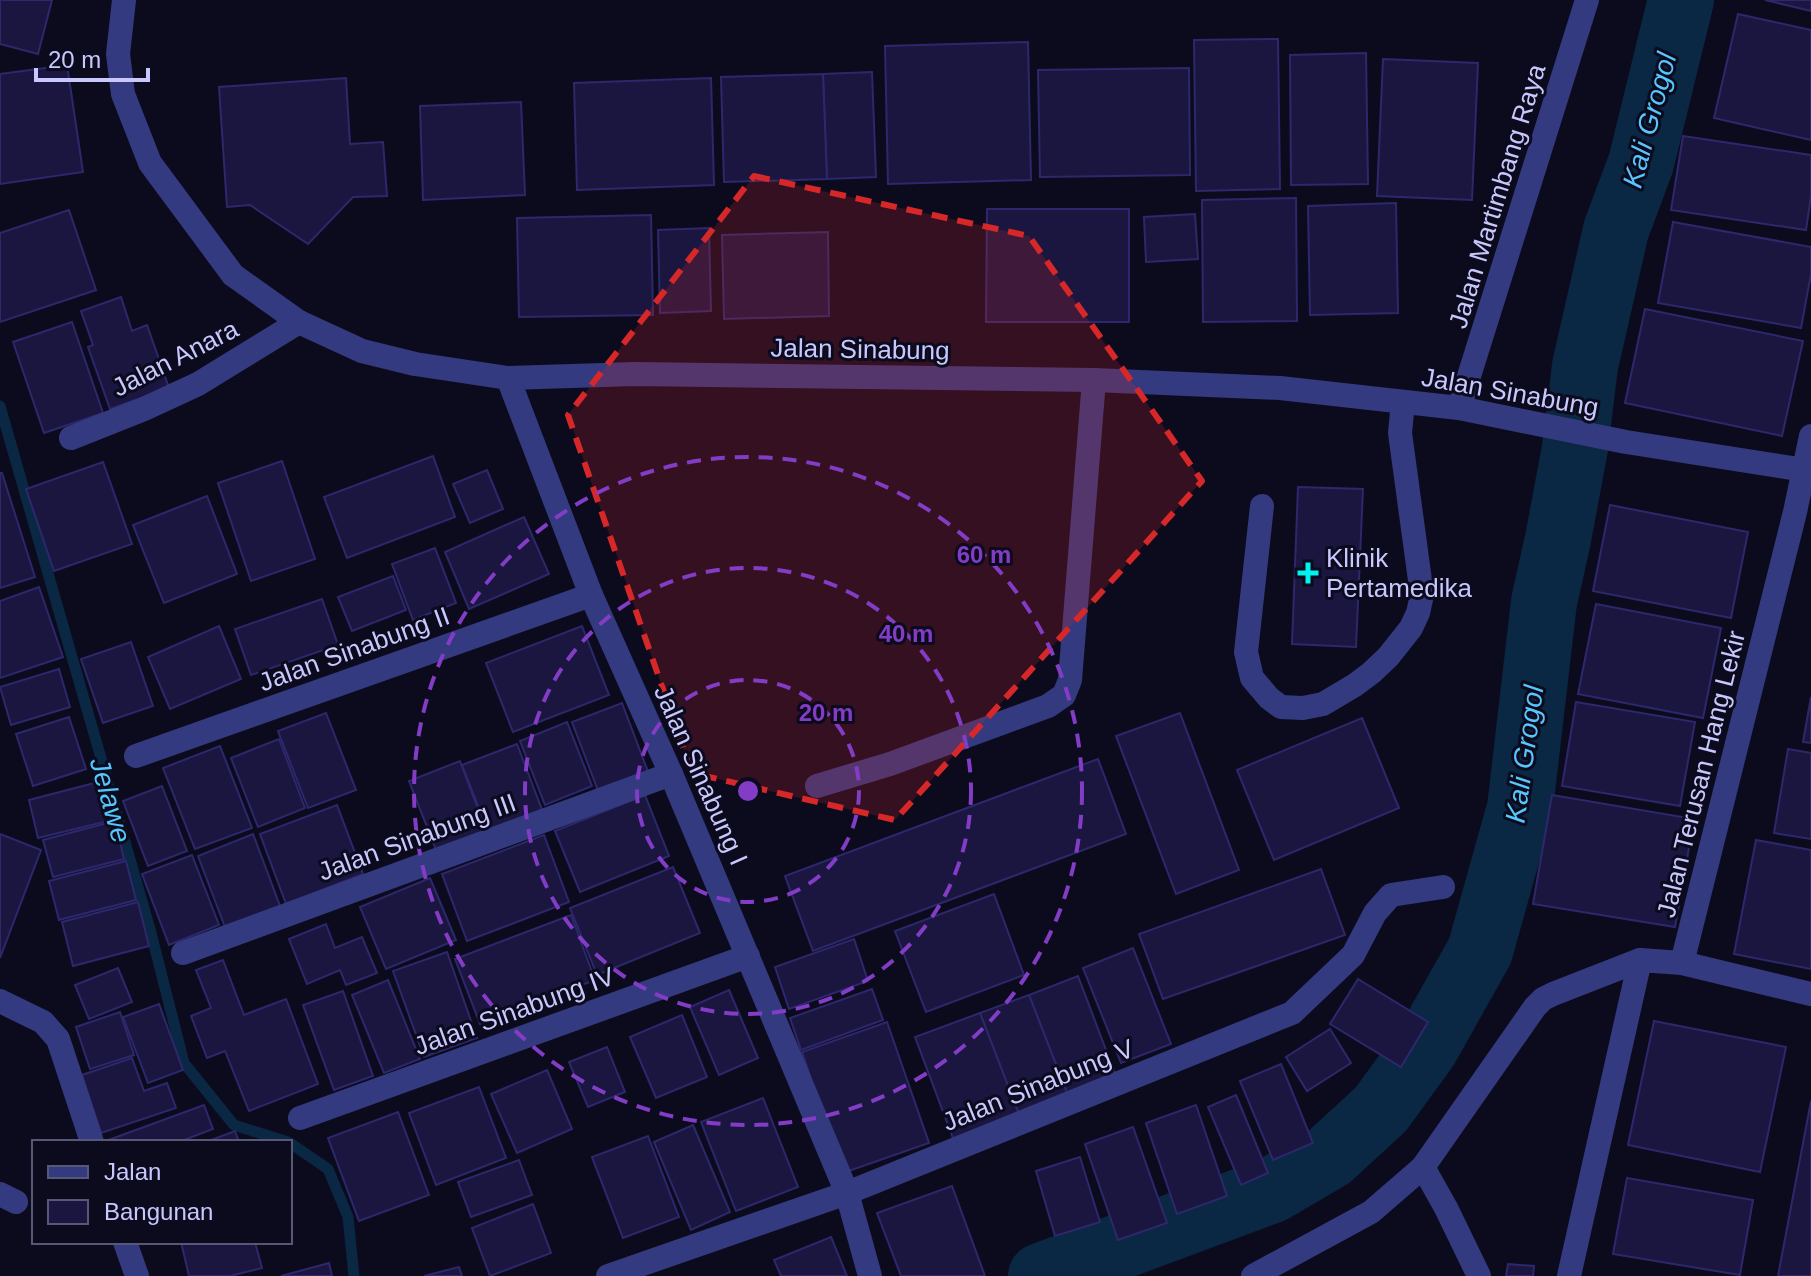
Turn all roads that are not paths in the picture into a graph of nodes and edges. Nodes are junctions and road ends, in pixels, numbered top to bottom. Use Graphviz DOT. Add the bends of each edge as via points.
graph roads {
  1 [pos="124,0"];
  2 [pos="1587,0"];
  3 [pos="299,322"];
  4 [pos="508,378"];
  5 [pos="1094,380"];
  6 [pos="1403,402"];
  7 [pos="1459,408"];
  8 [pos="1811,436"];
  9 [pos="71,438"];
  10 [pos="1807,470"];
  11 [pos="1262,506"];
  12 [pos="591,595"];
  13 [pos="136,756"];
  14 [pos="671,774"];
  15 [pos="817,786"];
  16 [pos="1443,887"];
  17 [pos="183,953"];
  18 [pos="748,956"];
  19 [pos="1640,960"];
  20 [pos="1682,963"];
  21 [pos="1811,994"];
  22 [pos="0,1001"];
  23 [pos="300,1118"];
  24 [pos="91,1140"];
  25 [pos="1423,1167"];
  26 [pos="847,1193"];
  27 [pos="126,1244"];
  28 [pos="137,1276"];
  29 [pos="608,1276"];
  30 [pos="870,1276"];
  31 [pos="1253,1276"];
  32 [pos="1479,1276"];
  33 [pos="1569,1276"];
  1 -- 3 [label="street, Jalan Sinabung" via="118,54 123,94 150,163 233,275"];
  2 -- 7 [label="street, Jalan Martimbang Raya"];
  3 -- 4 [label="street, Jalan Sinabung" via="362,351"];
  3 -- 9 [label="street, Jalan Anara" via="198,384"];
  4 -- 5 [label="street, Jalan Sinabung" via="635,374"];
  4 -- 12 [label="street, Jalan Sinabung I"];
  5 -- 6 [label="street, Jalan Sinabung" via="1280,388"];
  5 -- 15 [label="street" via="1070,680 1064,695 1048,706 905,759"];
  6 -- 7 [label="street, Jalan Sinabung"];
  6 -- 11 [label="street" via="1400,433 1422,595 1418,613 1388,657 1323,704 1281,707 1252,678 1246,652"];
  7 -- 10 [label="street, Jalan Sinabung" via="1626,442"];
  8 -- 10 [label="street, Jalan Terusan Hang Lekir"];
  10 -- 20 [label="street, Jalan Terusan Hang Lekir"];
  12 -- 13 [label="street, Jalan Sinabung II"];
  12 -- 14 [label="street, Jalan Sinabung I"];
  14 -- 17 [label="street, Jalan Sinabung III"];
  14 -- 18 [label="street, Jalan Sinabung I"];
  16 -- 26 [label="street, Jalan Sinabung V" via="1391,895 1353,955 1292,1013"];
  18 -- 23 [label="street, Jalan Sinabung IV"];
  18 -- 26 [label="street, Jalan Sinabung I"];
  19 -- 20 [label="street"];
  19 -- 25 [label="street" via="1543,999"];
  19 -- 33 [label="street"];
  20 -- 21 [label="street"];
  22 -- 24 [label="street" via="43,1022 58,1039"];
  25 -- 31 [label="street" via="1371,1212"];
  25 -- 32 [label="street"];
  26 -- 29 [label="street, Jalan Sinabung V"];
  26 -- 30 [label="street, Jalan Sinabung I"];
  27 -- 28 [label="street"];
}
